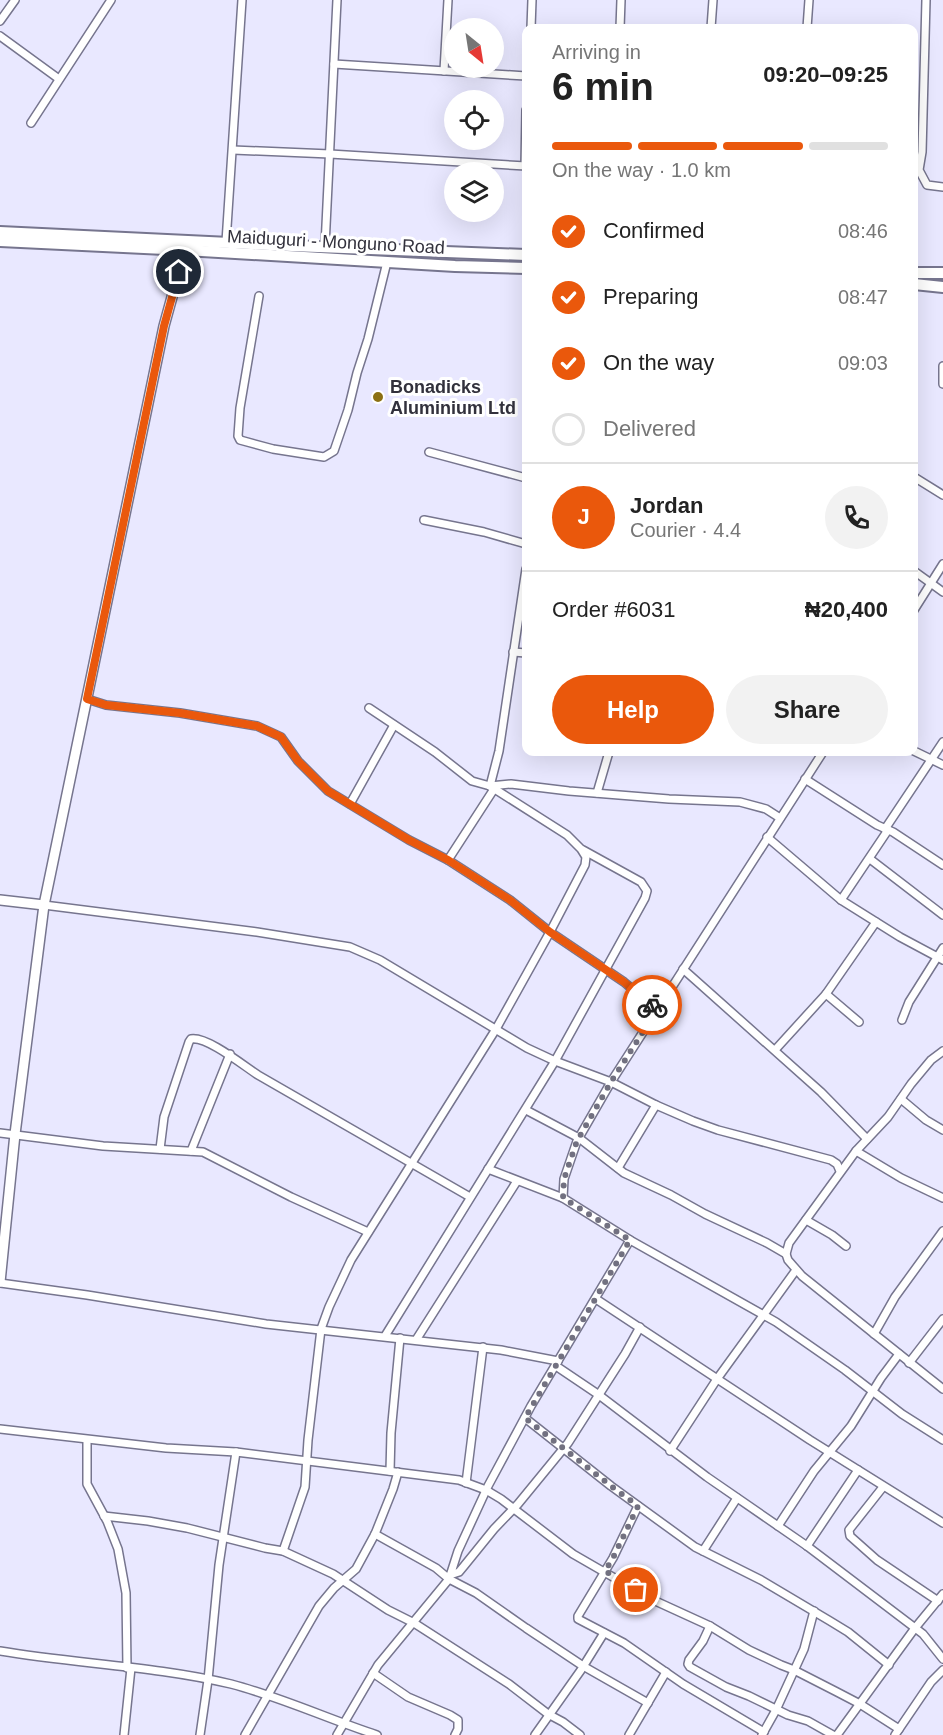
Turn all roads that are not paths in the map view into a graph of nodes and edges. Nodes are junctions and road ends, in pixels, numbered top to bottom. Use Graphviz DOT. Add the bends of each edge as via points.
graph roads {
  1 [pos="15,0"];
  2 [pos="111,0"];
  3 [pos="243,0"];
  4 [pos="337,0"];
  5 [pos="448,0"];
  6 [pos="532,0"];
  7 [pos="621,0"];
  8 [pos="713,0"];
  9 [pos="809,0"];
  10 [pos="926,0"];
  11 [pos="447,18"];
  12 [pos="0,21"];
  13 [pos="531,24"];
  14 [pos="620,24"];
  15 [pos="711,24"];
  16 [pos="807,24"];
  17 [pos="0,36"];
  18 [pos="334,64"];
  19 [pos="444,71"];
  20 [pos="504,75"];
  21 [pos="522,76"];
  22 [pos="59,79"];
  23 [pos="31,123"];
  24 [pos="232,150"];
  25 [pos="330,154"];
  26 [pos="522,166"];
  27 [pos="943,187"];
  28 [pos="0,232"];
  29 [pos="0,242"];
  30 [pos="226,242"];
  31 [pos="326,246"];
  32 [pos="185,250"];
  33 [pos="522,255"];
  34 [pos="387,262"];
  35 [pos="522,268"];
  36 [pos="918,273"];
  37 [pos="943,273"];
  38 [pos="918,284"];
  39 [pos="943,286"];
  40 [pos="259,296"];
  41 [pos="943,366"];
  42 [pos="943,384"];
  43 [pos="429,452"];
  44 [pos="522,477"];
  45 [pos="918,479"];
  46 [pos="943,495"];
  47 [pos="423,520"];
  48 [pos="522,543"];
  49 [pos="943,564"];
  50 [pos="918,574"];
  51 [pos="930,584"];
  52 [pos="943,592"];
  53 [pos="522,597"];
  54 [pos="918,604"];
  55 [pos="513,652"];
  56 [pos="522,653"];
  57 [pos="87,699"];
  58 [pos="369,708"];
  59 [pos="394,725"];
  60 [pos="943,742"];
  61 [pos="918,753"];
  62 [pos="608,756"];
  63 [pos="820,756"];
  64 [pos="932,759"];
  65 [pos="943,765"];
  66 [pos="805,779"];
  67 [pos="492,787"];
  68 [pos="597,793"];
  69 [pos="350,804"];
  70 [pos="780,818"];
  71 [pos="887,829"];
  72 [pos="768,837"];
  73 [pos="581,849"];
  74 [pos="870,859"];
  75 [pos="448,860"];
  76 [pos="943,865"];
  77 [pos="0,900"];
  78 [pos="841,900"];
  79 [pos="44,905"];
  80 [pos="943,915"];
  81 [pos="876,922"];
  82 [pos="550,932"];
  83 [pos="943,948"];
  84 [pos="940,958"];
  85 [pos="606,969"];
  86 [pos="683,969"];
  87 [pos="826,994"];
  88 [pos="657,1010"];
  89 [pos="902,1020"];
  90 [pos="859,1022"];
  91 [pos="496,1029"];
  92 [pos="775,1050"];
  93 [pos="943,1051"];
  94 [pos="230,1054"];
  95 [pos="555,1061"];
  96 [pos="611,1082"];
  97 [pos="901,1099"];
  98 [pos="656,1105"];
  99 [pos="526,1110"];
  100 [pos="943,1130"];
  101 [pos="0,1133"];
  102 [pos="15,1134"];
  103 [pos="579,1138"];
  104 [pos="867,1139"];
  105 [pos="160,1149"];
  106 [pos="191,1151"];
  107 [pos="856,1151"];
  108 [pos="411,1164"];
  109 [pos="618,1168"];
  110 [pos="488,1169"];
  111 [pos="840,1171"];
  112 [pos="517,1181"];
  113 [pos="470,1197"];
  114 [pos="563,1198"];
  115 [pos="943,1198"];
  116 [pos="806,1220"];
  117 [pos="943,1231"];
  118 [pos="368,1232"];
  119 [pos="630,1240"];
  120 [pos="846,1246"];
  121 [pos="786,1254"];
  122 [pos="796,1270"];
  123 [pos="0,1282"];
  124 [pos="596,1299"];
  125 [pos="764,1315"];
  126 [pos="943,1319"];
  127 [pos="640,1327"];
  128 [pos="321,1329"];
  129 [pos="940,1330"];
  130 [pos="874,1334"];
  131 [pos="385,1336"];
  132 [pos="400,1338"];
  133 [pos="416,1340"];
  134 [pos="483,1347"];
  135 [pos="899,1354"];
  136 [pos="557,1363"];
  137 [pos="909,1363"];
  138 [pos="717,1378"];
  139 [pos="943,1389"];
  140 [pos="873,1392"];
  141 [pos="598,1395"];
  142 [pos="525,1418"];
  143 [pos="0,1429"];
  144 [pos="87,1440"];
  145 [pos="943,1440"];
  146 [pos="563,1448"];
  147 [pos="670,1451"];
  148 [pos="236,1452"];
  149 [pos="829,1452"];
  150 [pos="306,1460"];
  151 [pos="858,1470"];
  152 [pos="390,1471"];
  153 [pos="398,1472"];
  154 [pos="466,1483"];
  155 [pos="883,1487"];
  156 [pos="486,1490"];
  157 [pos="737,1498"];
  158 [pos="638,1506"];
  159 [pos="515,1508"];
  160 [pos="943,1513"];
  161 [pos="104,1516"];
  162 [pos="940,1522"];
  163 [pos="778,1526"];
  164 [pos="375,1534"];
  165 [pos="225,1537"];
  166 [pos="807,1546"];
  167 [pos="283,1551"];
  168 [pos="703,1551"];
  169 [pos="605,1571"];
  170 [pos="449,1577"];
  171 [pos="343,1580"];
  172 [pos="943,1594"];
  173 [pos="938,1601"];
  174 [pos="814,1611"];
  175 [pos="414,1623"];
  176 [pos="710,1626"];
  177 [pos="915,1628"];
  178 [pos="604,1633"];
  179 [pos="0,1651"];
  180 [pos="943,1659"];
  181 [pos="889,1665"];
  182 [pos="583,1666"];
  183 [pos="129,1668"];
  184 [pos="794,1670"];
  185 [pos="943,1670"];
  186 [pos="666,1672"];
  187 [pos="373,1673"];
  188 [pos="208,1680"];
  189 [pos="268,1695"];
  190 [pos="648,1703"];
  191 [pos="860,1704"];
  192 [pos="776,1710"];
  193 [pos="548,1714"];
  194 [pos="344,1724"];
  195 [pos="897,1732"];
  196 [pos="763,1734"];
  197 [pos="124,1735"];
  198 [pos="200,1735"];
  199 [pos="246,1735"];
  200 [pos="337,1735"];
  201 [pos="377,1735"];
  202 [pos="455,1735"];
  203 [pos="535,1735"];
  204 [pos="580,1735"];
  205 [pos="629,1735"];
  206 [pos="835,1735"];
  1 -- 12 [label="street"];
  2 -- 22 [label="street"];
  3 -- 24 [label="street"];
  4 -- 18 [label="street"];
  5 -- 11 [label="street"];
  6 -- 13 [label="street"];
  7 -- 14 [label="street"];
  8 -- 15 [label="street"];
  9 -- 16 [label="street"];
  10 -- 27 [label="street" via="919,170 927,185"];
  17 -- 22 [label="street"];
  18 -- 19 [label="street"];
  18 -- 25 [label="street"];
  20 -- 21 [label="street"];
  22 -- 23 [label="street"];
  24 -- 25 [label="street"];
  24 -- 30 [label="street"];
  25 -- 26 [label="street"];
  25 -- 31 [label="street"];
  28 -- 30 [label="main road, Maiduguri - Monguno Road"];
  29 -- 32 [label="main road, Maiduguri - Monguno Road"];
  30 -- 31 [label="main road, Maiduguri - Monguno Road"];
  31 -- 33 [label="main road, Maiduguri - Monguno Road"];
  32 -- 34 [label="main road, Maiduguri - Monguno Road"];
  32 -- 57 [label="street" via="164,326"];
  34 -- 35 [label="main road, Maiduguri - Monguno Road"];
  34 -- 40 [label="street" via="338,441 334,451 324,457 247,443 238,436"];
  36 -- 37 [label="main road"];
  38 -- 39 [label="main road"];
  41 -- 42 [label="street"];
  43 -- 44 [label="street"];
  45 -- 46 [label="street"];
  47 -- 48 [label="street"];
  49 -- 51 [label="street"];
  50 -- 51 [label="street"];
  51 -- 52 [label="street"];
  51 -- 54 [label="street"];
  53 -- 55 [label="street"];
  55 -- 56 [label="street"];
  55 -- 67 [label="street"];
  57 -- 69 [label="street" via="257,726 281,737 328,791"];
  57 -- 79 [label="street"];
  58 -- 59 [label="street"];
  59 -- 67 [label="street" via="472,781"];
  59 -- 69 [label="street"];
  60 -- 64 [label="street"];
  61 -- 64 [label="street"];
  62 -- 68 [label="street"];
  63 -- 66 [label="street"];
  64 -- 65 [label="street"];
  64 -- 71 [label="street"];
  66 -- 70 [label="street"];
  66 -- 71 [label="street"];
  67 -- 68 [label="street" via="511,784"];
  67 -- 73 [label="street"];
  67 -- 75 [label="street"];
  68 -- 70 [label="street" via="740,802 766,809"];
  69 -- 75 [label="street"];
  70 -- 72 [label="street"];
  71 -- 74 [label="street"];
  71 -- 76 [label="street"];
  72 -- 78 [label="street"];
  72 -- 86 [label="street"];
  73 -- 82 [label="street" via="586,856 585,865"];
  73 -- 85 [label="street" via="641,882 647,891"];
  74 -- 78 [label="street"];
  74 -- 80 [label="street"];
  75 -- 82 [label="street" via="510,900"];
  77 -- 79 [label="street"];
  78 -- 81 [label="street"];
  79 -- 91 [label="street" via="350,947 380,960"];
  79 -- 102 [label="street"];
  81 -- 84 [label="street"];
  81 -- 87 [label="street"];
  82 -- 85 [label="street"];
  82 -- 91 [label="street"];
  83 -- 84 [label="street"];
  84 -- 89 [label="street" via="909,1002"];
  85 -- 88 [label="street"];
  85 -- 95 [label="street"];
  86 -- 88 [label="street"];
  86 -- 92 [label="street"];
  87 -- 90 [label="street"];
  87 -- 92 [label="street"];
  88 -- 96 [label="street"];
  91 -- 95 [label="street"];
  91 -- 108 [label="street"];
  92 -- 104 [label="street"];
  93 -- 97 [label="street"];
  94 -- 105 [label="street" via="197,1038 191,1039 164,1117"];
  94 -- 106 [label="street"];
  94 -- 108 [label="street" via="258,1075"];
  95 -- 96 [label="street"];
  95 -- 99 [label="street"];
  96 -- 98 [label="street"];
  96 -- 103 [label="street"];
  97 -- 100 [label="street"];
  97 -- 104 [label="street"];
  98 -- 109 [label="street"];
  98 -- 111 [label="street" via="718,1130 831,1160"];
  99 -- 103 [label="street"];
  99 -- 110 [label="street"];
  101 -- 102 [label="street"];
  102 -- 105 [label="street"];
  102 -- 123 [label="street"];
  103 -- 109 [label="street"];
  103 -- 114 [label="street" via="564,1179"];
  104 -- 107 [label="street"];
  105 -- 106 [label="street"];
  106 -- 118 [label="street" via="203,1152"];
  107 -- 111 [label="street"];
  107 -- 115 [label="street"];
  108 -- 113 [label="street"];
  108 -- 118 [label="street"];
  109 -- 121 [label="street"];
  110 -- 112 [label="street"];
  110 -- 113 [label="street"];
  111 -- 116 [label="street"];
  112 -- 114 [label="street"];
  112 -- 133 [label="street"];
  113 -- 131 [label="street"];
  114 -- 119 [label="street"];
  116 -- 120 [label="street"];
  116 -- 121 [label="street"];
  117 -- 130 [label="street" via="895,1297"];
  118 -- 128 [label="street" via="351,1260"];
  119 -- 124 [label="street"];
  119 -- 125 [label="street"];
  121 -- 122 [label="street"];
  122 -- 125 [label="street"];
  122 -- 130 [label="street"];
  123 -- 128 [label="street"];
  124 -- 127 [label="street"];
  124 -- 136 [label="street"];
  125 -- 138 [label="street"];
  125 -- 140 [label="street"];
  126 -- 129 [label="street"];
  127 -- 138 [label="street"];
  127 -- 141 [label="street"];
  128 -- 131 [label="street"];
  128 -- 150 [label="street"];
  129 -- 137 [label="street"];
  130 -- 135 [label="street"];
  131 -- 132 [label="street"];
  132 -- 133 [label="street"];
  132 -- 152 [label="street"];
  133 -- 134 [label="street"];
  134 -- 136 [label="street"];
  134 -- 154 [label="street"];
  135 -- 137 [label="street"];
  135 -- 140 [label="street"];
  136 -- 141 [label="street"];
  136 -- 142 [label="street"];
  137 -- 139 [label="street"];
  138 -- 147 [label="street"];
  138 -- 149 [label="street"];
  140 -- 145 [label="street"];
  140 -- 149 [label="street"];
  141 -- 146 [label="street"];
  141 -- 147 [label="street"];
  142 -- 146 [label="street"];
  142 -- 156 [label="street"];
  143 -- 144 [label="street"];
  144 -- 148 [label="street"];
  144 -- 161 [label="street" via="87,1484"];
  146 -- 158 [label="street"];
  146 -- 159 [label="street"];
  147 -- 157 [label="street"];
  148 -- 150 [label="street"];
  148 -- 165 [label="street"];
  149 -- 151 [label="street"];
  149 -- 163 [label="street"];
  150 -- 152 [label="street"];
  150 -- 167 [label="street" via="305,1487"];
  151 -- 155 [label="street"];
  151 -- 166 [label="street"];
  152 -- 153 [label="street"];
  153 -- 154 [label="street"];
  153 -- 164 [label="street"];
  154 -- 156 [label="street"];
  155 -- 162 [label="street"];
  155 -- 173 [label="street" via="849,1530 850,1536 877,1560"];
  156 -- 159 [label="street"];
  156 -- 170 [label="street"];
  157 -- 163 [label="street"];
  157 -- 168 [label="street"];
  158 -- 168 [label="street"];
  158 -- 169 [label="street"];
  159 -- 169 [label="street" via="573,1554"];
  159 -- 170 [label="street" via="459,1572"];
  160 -- 162 [label="street"];
  161 -- 165 [label="street"];
  161 -- 183 [label="street" via="118,1549 126,1593"];
  163 -- 166 [label="street"];
  164 -- 170 [label="street"];
  164 -- 171 [label="street" via="356,1569"];
  165 -- 167 [label="street"];
  165 -- 188 [label="street"];
  166 -- 177 [label="street"];
  167 -- 171 [label="street"];
  168 -- 174 [label="street"];
  169 -- 176 [label="street" via="651,1599"];
  169 -- 178 [label="street" via="578,1616 580,1621"];
  170 -- 175 [label="street"];
  170 -- 182 [label="street"];
  171 -- 175 [label="street"];
  171 -- 189 [label="street" via="320,1606"];
  172 -- 173 [label="street"];
  173 -- 177 [label="street"];
  174 -- 181 [label="street"];
  174 -- 184 [label="street"];
  175 -- 187 [label="street"];
  175 -- 193 [label="street"];
  176 -- 184 [label="street" via="749,1650"];
  176 -- 192 [label="street" via="688,1664 690,1667"];
  177 -- 180 [label="street"];
  177 -- 181 [label="street"];
  178 -- 182 [label="street"];
  178 -- 186 [label="street"];
  179 -- 183 [label="street"];
  181 -- 191 [label="street"];
  182 -- 190 [label="street"];
  182 -- 193 [label="street"];
  183 -- 188 [label="street"];
  183 -- 197 [label="street"];
  184 -- 191 [label="street"];
  184 -- 192 [label="street"];
  185 -- 195 [label="street"];
  186 -- 190 [label="street"];
  186 -- 196 [label="street"];
  187 -- 194 [label="street"];
  187 -- 202 [label="street" via="408,1697 458,1720"];
  188 -- 189 [label="street"];
  188 -- 198 [label="street"];
  189 -- 194 [label="street"];
  189 -- 199 [label="street"];
  190 -- 205 [label="street"];
  191 -- 195 [label="street"];
  191 -- 206 [label="street"];
  192 -- 196 [label="street"];
  192 -- 206 [label="street"];
  193 -- 203 [label="street"];
  193 -- 204 [label="street"];
  194 -- 200 [label="street"];
  194 -- 201 [label="street"];
}
